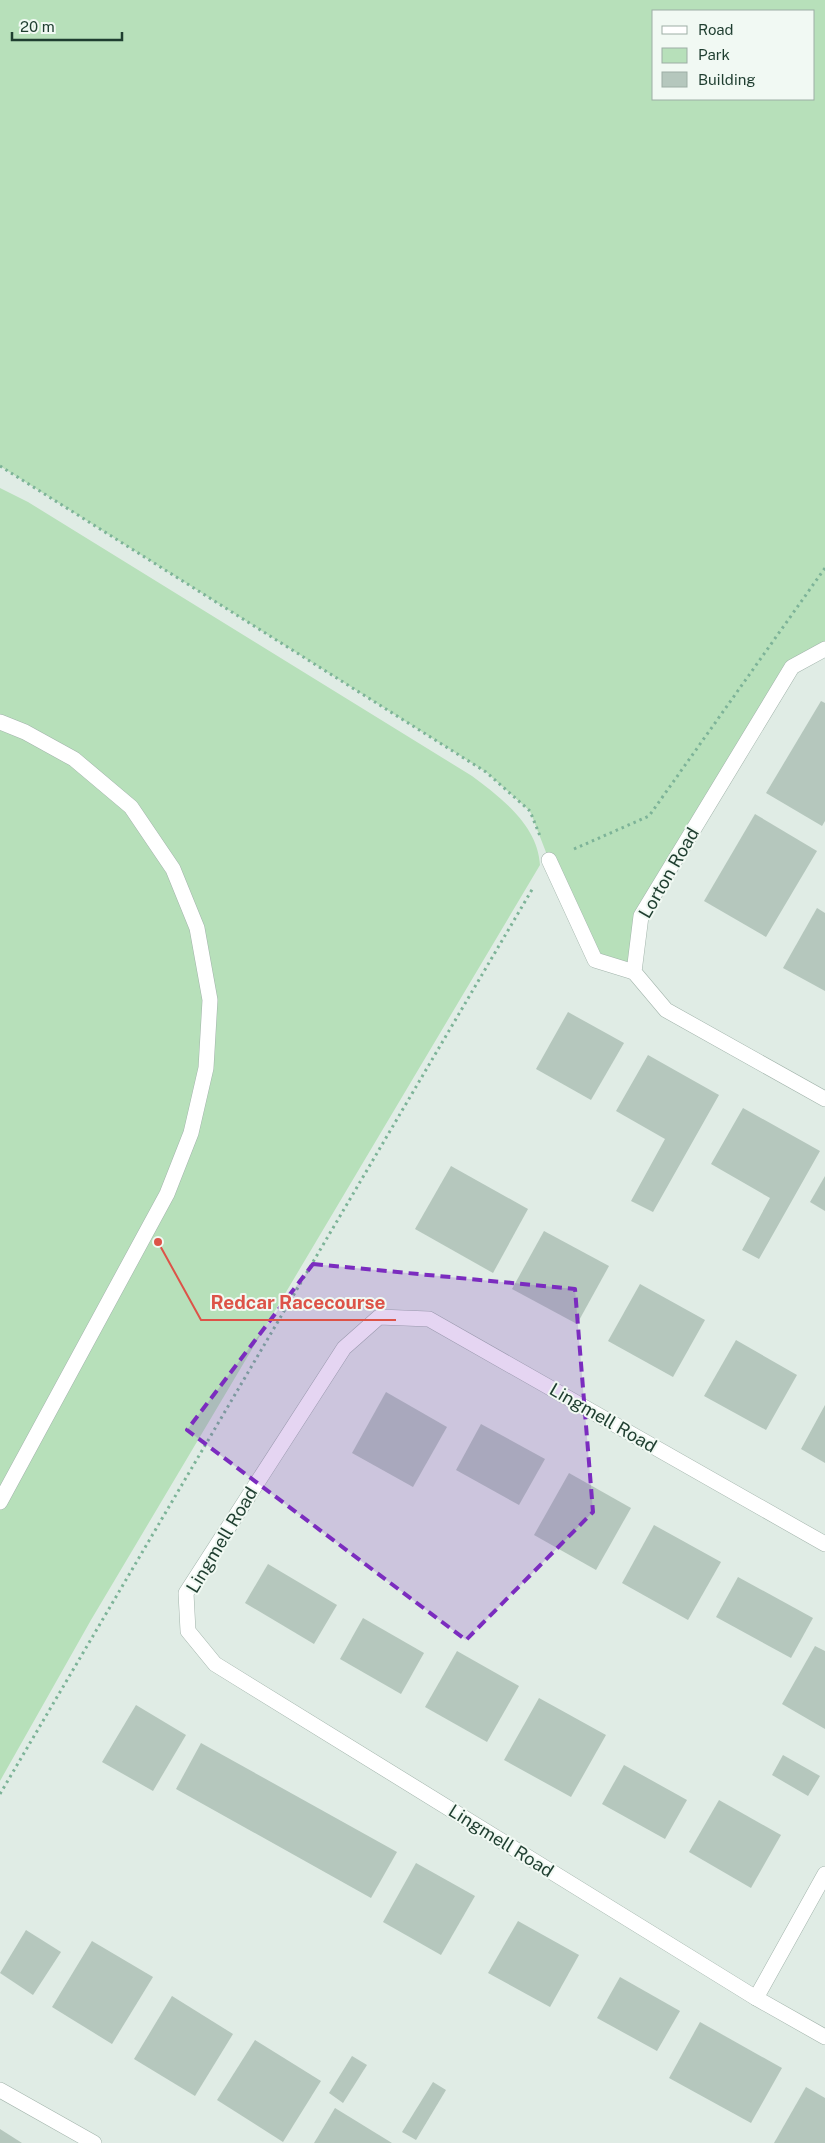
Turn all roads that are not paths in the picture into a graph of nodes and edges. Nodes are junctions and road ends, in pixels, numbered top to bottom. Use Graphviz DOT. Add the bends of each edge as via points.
graph roads {
  1 [pos="825,649"];
  2 [pos="0,722"];
  3 [pos="549,860"];
  4 [pos="634,972"];
  5 [pos="825,1099"];
  6 [pos="0,1502"];
  7 [pos="825,1544"];
  8 [pos="825,1874"];
  9 [pos="756,1998"];
  10 [pos="825,2037"];
  11 [pos="0,2090"];
  12 [pos="94,2143"];
  1 -- 4 [label="street, Lorton Road" via="792,667 641,916"];
  2 -- 6 [label="street" via="74,759 130,807 173,869 197,928 210,1000 206,1068 192,1133 167,1194"];
  3 -- 4 [label="street" via="595,960"];
  4 -- 5 [label="street" via="666,1010"];
  7 -- 9 [label="street, Lingmell Road" via="429,1319 379,1317 344,1348 186,1593 188,1631 215,1664"];
  8 -- 9 [label="street"];
  9 -- 10 [label="street, Lingmell Road"];
  11 -- 12 [label="street"];
}
